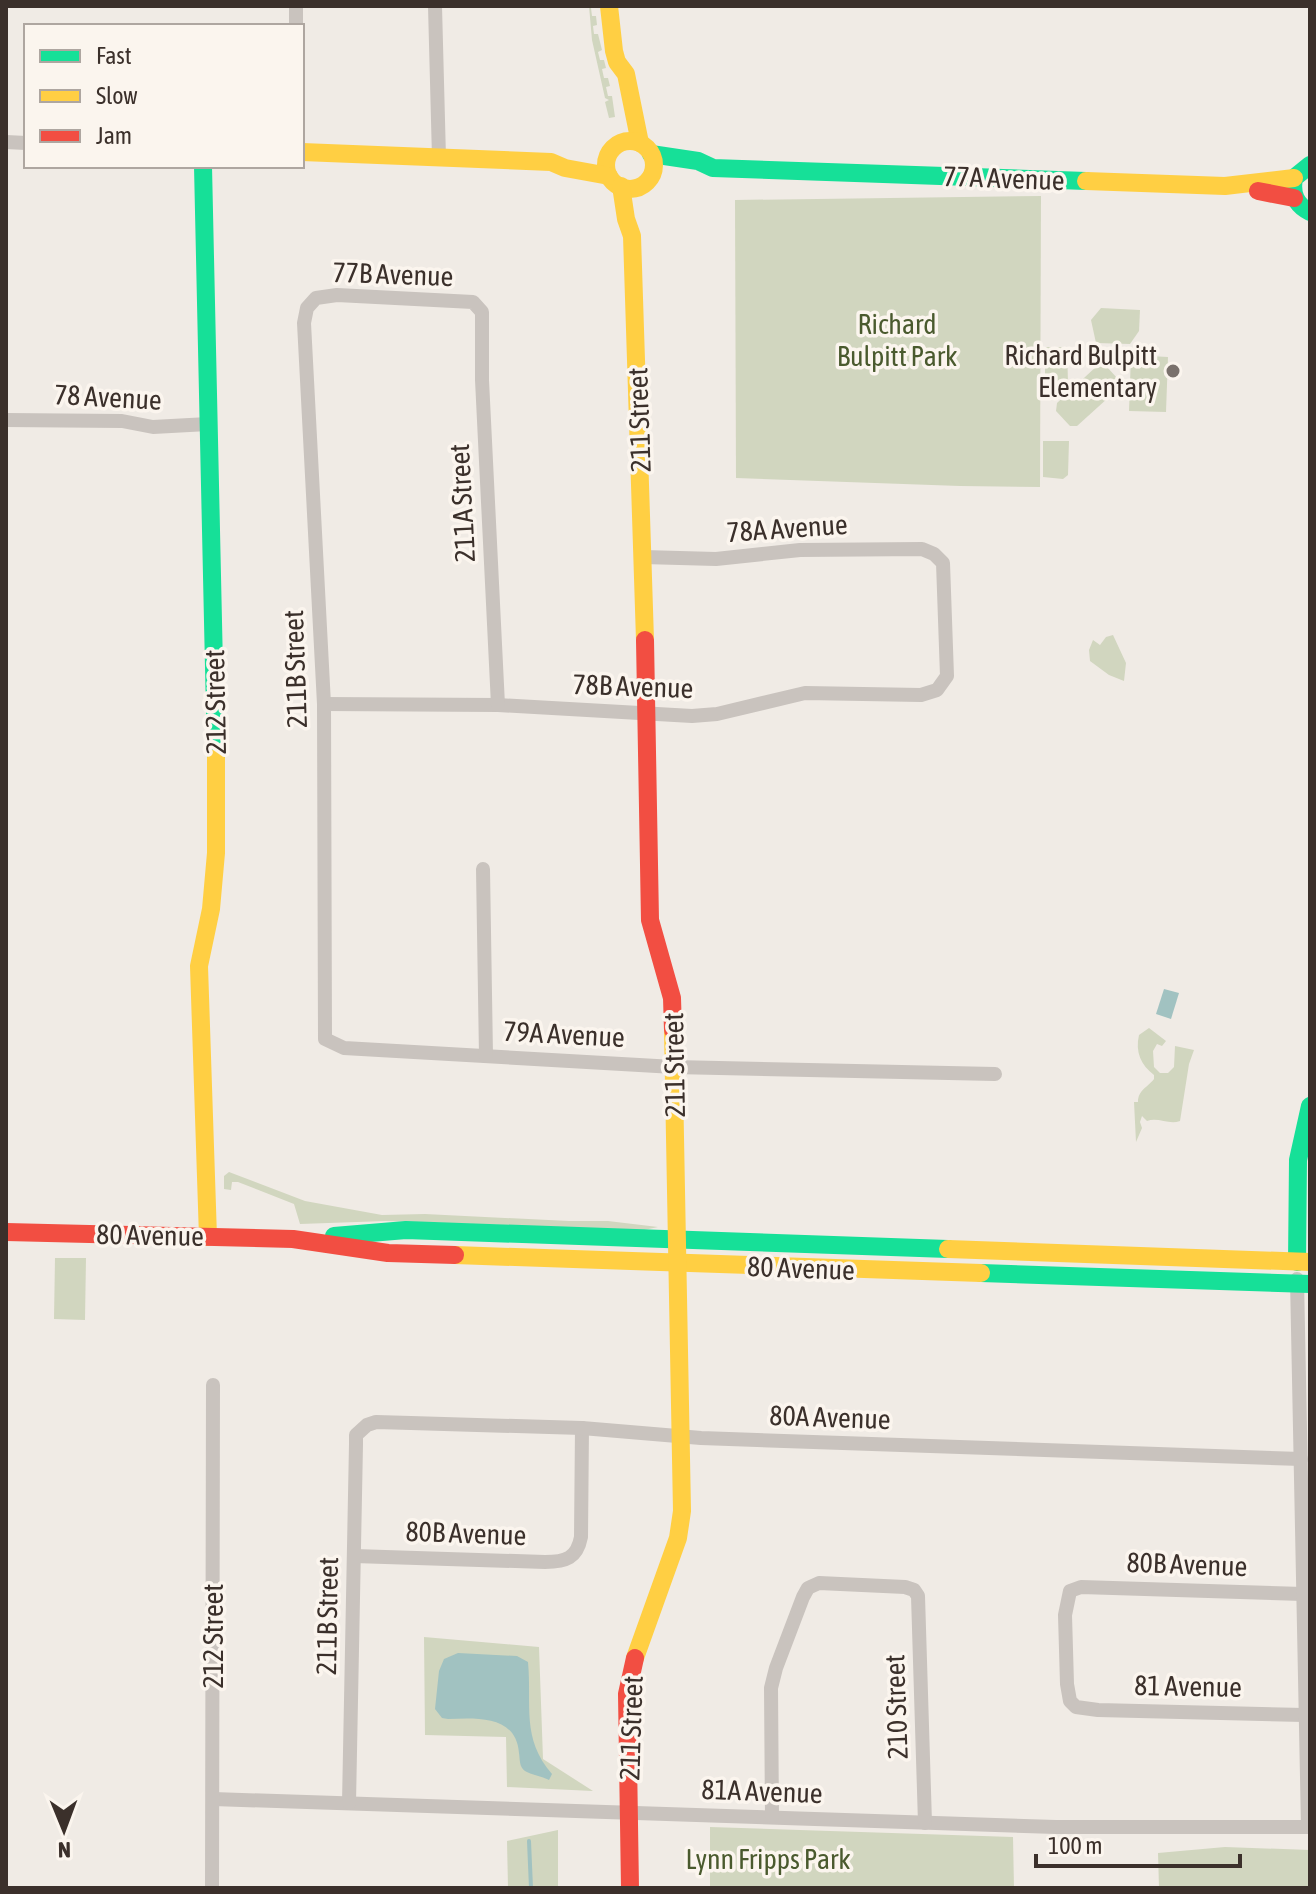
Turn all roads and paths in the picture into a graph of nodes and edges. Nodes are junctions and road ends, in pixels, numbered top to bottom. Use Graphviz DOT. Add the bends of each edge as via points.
graph roads {
  1 [pos="435,6"];
  2 [pos="609,6"];
  3 [pos="617,62"];
  4 [pos="1310,146"];
  5 [pos="646,148"];
  6 [pos="613,149"];
  7 [pos="304,152"];
  8 [pos="439,158"];
  9 [pos="551,162"];
  10 [pos="203,168"];
  11 [pos="713,168"];
  12 [pos="1303,170"];
  13 [pos="615,181"];
  14 [pos="646,181"];
  15 [pos="1225,186"];
  16 [pos="1305,210"];
  17 [pos="632,236"];
  18 [pos="313,300"];
  19 [pos="473,302"];
  20 [pos="6,420"];
  21 [pos="208,424"];
  22 [pos="643,557"];
  23 [pos="937,690"];
  24 [pos="324,704"];
  25 [pos="498,705"];
  26 [pos="646,714"];
  27 [pos="483,869"];
  28 [pos="325,1039"];
  29 [pos="486,1056"];
  30 [pos="674,1067"];
  31 [pos="995,1074"];
  32 [pos="1310,1106"];
  33 [pos="6,1232"];
  34 [pos="208,1237"];
  35 [pos="293,1239"];
  36 [pos="677,1241"];
  37 [pos="1304,1262"];
  38 [pos="677,1264"];
  39 [pos="1304,1284"];
  40 [pos="213,1385"];
  41 [pos="582,1428"];
  42 [pos="360,1430"];
  43 [pos="682,1436"];
  44 [pos="1301,1459"];
  45 [pos="354,1556"];
  46 [pos="1303,1594"];
  47 [pos="1073,1705"];
  48 [pos="1304,1715"];
  49 [pos="213,1799"];
  50 [pos="349,1803"];
  51 [pos="628,1811"];
  52 [pos="772,1817"];
  53 [pos="925,1823"];
  54 [pos="1308,1827"];
  55 [pos="212,1888"];
  56 [pos="630,1888"];
  1 -- 8 [label="street"];
  2 -- 3 [label="street"];
  3 -- 5 [label="street" via="626,74"];
  3 -- 6 [label="street" via="613,77 622,122"];
  4 -- 12 [label="street"];
  5 -- 6 [label="street" via="628,141"];
  5 -- 11 [label="street, 77A Avenue"];
  5 -- 14 [label="street" via="654,168"];
  6 -- 9 [label="street" via="562,155"];
  6 -- 13 [label="street" via="606,165"];
  7 -- 8 [label="street"];
  8 -- 9 [label="street"];
  9 -- 13 [label="street"];
  10 -- 21 [label="street, 212 Street"];
  11 -- 14 [label="street, 77A Avenue"];
  11 -- 15 [label="street, 77A Avenue"];
  12 -- 15 [label="street, 77A Avenue"];
  12 -- 16 [label="street"];
  13 -- 14 [label="street" via="634,188"];
  13 -- 17 [label="street, 211 Street"];
  14 -- 17 [label="street, 211 Street"];
  15 -- 16 [label="street"];
  17 -- 22 [label="street, 211 Street"];
  18 -- 19 [label="street, 77B Avenue" via="337,295"];
  18 -- 24 [label="street, 211B Street" via="304,323"];
  19 -- 25 [label="street, 211A Street" via="482,312"];
  20 -- 21 [label="street, 78 Avenue" via="122,421 153,427"];
  21 -- 34 [label="street, 212 Street" via="217,795 211,909 199,966"];
  22 -- 23 [label="street, 78A Avenue" via="716,559 815,550 922,549 934,554 943,563 947,676"];
  22 -- 26 [label="street, 211 Street"];
  23 -- 26 [label="street, 78B Avenue" via="921,695 805,693 717,714"];
  24 -- 25 [label="street, 78B Avenue"];
  24 -- 28 [label="street, 211B Street"];
  25 -- 26 [label="street, 78B Avenue"];
  26 -- 30 [label="street, 211 Street" via="650,920 672,998"];
  27 -- 29 [label="street"];
  28 -- 29 [label="street, 79A Avenue" via="344,1048"];
  29 -- 30 [label="street, 79A Avenue"];
  30 -- 31 [label="street, 79A Avenue"];
  30 -- 36 [label="street, 211 Street"];
  32 -- 37 [label="street" via="1298,1160"];
  33 -- 34 [label="street, 80 Avenue"];
  34 -- 35 [label="street, 80 Avenue"];
  35 -- 36 [label="street, 80 Avenue" via="406,1230"];
  35 -- 38 [label="street, 80 Avenue" via="388,1253"];
  36 -- 37 [label="street, 80 Avenue"];
  36 -- 38 [label="street, 211 Street"];
  37 -- 39 [label="street"];
  38 -- 39 [label="street, 80 Avenue"];
  38 -- 43 [label="street, 211 Street"];
  39 -- 44 [label="street"];
  40 -- 49 [label="street, 212 Street"];
  41 -- 42 [label="street, 80A Avenue" via="376,1422"];
  41 -- 43 [label="street, 80A Avenue"];
  41 -- 45 [label="street, 80B Avenue" via="581,1537 568,1560"];
  42 -- 45 [label="street, 211B Street"];
  43 -- 44 [label="street, 80A Avenue"];
  43 -- 51 [label="street, 211 Street" via="678,1538 629,1679"];
  44 -- 46 [label="street"];
  45 -- 50 [label="street, 211B Street"];
  46 -- 47 [label="street, 80B Avenue" via="1093,1587 1070,1591 1065,1615 1067,1684"];
  46 -- 48 [label="street"];
  47 -- 48 [label="street, 81 Avenue"];
  48 -- 54 [label="street"];
  49 -- 50 [label="street, 81A Avenue"];
  49 -- 55 [label="street, 212 Street"];
  50 -- 51 [label="street, 81A Avenue"];
  51 -- 52 [label="street, 81A Avenue"];
  51 -- 56 [label="street, 211 Street"];
  52 -- 53 [label="street, 81A Avenue"];
  52 -- 53 [label="street, 210 Street" via="771,1688 808,1588 819,1583 905,1587 918,1596"];
  53 -- 54 [label="street, 81A Avenue"];
}
